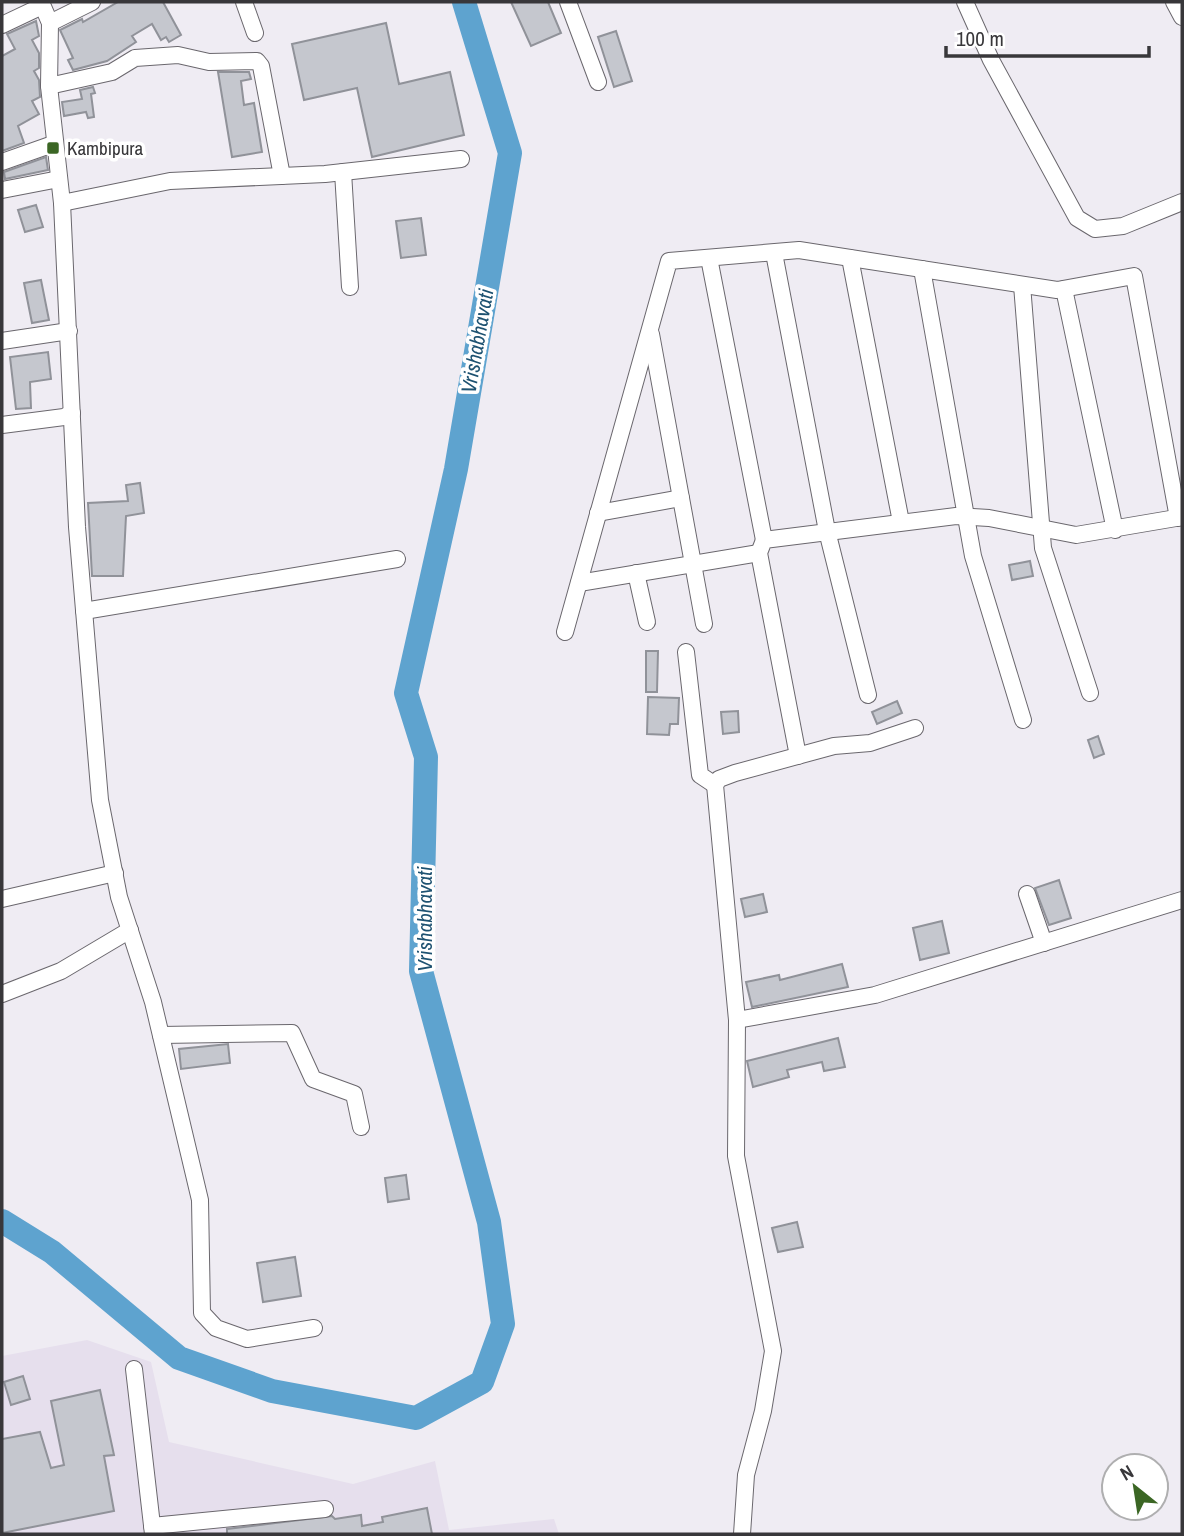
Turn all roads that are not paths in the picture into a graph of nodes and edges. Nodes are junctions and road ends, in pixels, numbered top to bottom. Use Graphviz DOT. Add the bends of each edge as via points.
graph roads {
  1 [pos="92,2"];
  2 [pos="244,2"];
  3 [pos="568,2"];
  4 [pos="965,2"];
  5 [pos="1174,2"];
  6 [pos="41,4"];
  7 [pos="1182,17"];
  8 [pos="50,23"];
  9 [pos="2,25"];
  10 [pos="255,33"];
  11 [pos="598,82"];
  12 [pos="49,86"];
  13 [pos="53,144"];
  14 [pos="461,159"];
  15 [pos="2,162"];
  16 [pos="343,172"];
  17 [pos="282,176"];
  18 [pos="59,179"];
  19 [pos="2,190"];
  20 [pos="1182,202"];
  21 [pos="62,203"];
  22 [pos="774,253"];
  23 [pos="709,258"];
  24 [pos="850,258"];
  25 [pos="922,269"];
  26 [pos="1022,285"];
  27 [pos="350,287"];
  28 [pos="1064,289"];
  29 [pos="650,328"];
  30 [pos="69,331"];
  31 [pos="2,341"];
  32 [pos="72,413"];
  33 [pos="2,425"];
  34 [pos="681,498"];
  35 [pos="598,513"];
  36 [pos="967,516"];
  37 [pos="1180,518"];
  38 [pos="901,522"];
  39 [pos="1040,528"];
  40 [pos="1115,530"];
  41 [pos="827,531"];
  42 [pos="761,547"];
  43 [pos="397,559"];
  44 [pos="693,564"];
  45 [pos="636,573"];
  46 [pos="579,583"];
  47 [pos="84,611"];
  48 [pos="647,622"];
  49 [pos="705,624"];
  50 [pos="565,632"];
  51 [pos="686,652"];
  52 [pos="1090,693"];
  53 [pos="867,695"];
  54 [pos="1023,720"];
  55 [pos="915,728"];
  56 [pos="798,756"];
  57 [pos="715,785"];
  58 [pos="115,873"];
  59 [pos="1027,894"];
  60 [pos="2,899"];
  61 [pos="1182,900"];
  62 [pos="131,930"];
  63 [pos="1044,943"];
  64 [pos="2,994"];
  65 [pos="737,1020"];
  66 [pos="160,1035"];
  67 [pos="361,1127"];
  68 [pos="314,1328"];
  69 [pos="134,1368"];
  70 [pos="325,1509"];
  71 [pos="153,1530"];
  72 [pos="742,1534"];
  1 -- 8 [label="street"];
  2 -- 10 [label="street"];
  3 -- 11 [label="street"];
  4 -- 20 [label="street" via="990,60 1077,218 1096,229 1123,226"];
  5 -- 7 [label="street"];
  6 -- 8 [label="street"];
  6 -- 9 [label="street"];
  8 -- 12 [label="street"];
  12 -- 13 [label="street"];
  12 -- 17 [label="street" via="112,72 135,58 178,55 209,62 257,61"];
  13 -- 15 [label="street"];
  13 -- 18 [label="street"];
  14 -- 16 [label="street"];
  16 -- 17 [label="street"];
  16 -- 27 [label="street"];
  17 -- 21 [label="street" via="170,181"];
  18 -- 19 [label="street"];
  18 -- 21 [label="street"];
  21 -- 30 [label="street"];
  22 -- 23 [label="street"];
  22 -- 24 [label="street" via="799,250"];
  22 -- 41 [label="street"];
  23 -- 29 [label="street" via="669,261"];
  23 -- 42 [label="street"];
  24 -- 25 [label="street"];
  24 -- 38 [label="street"];
  25 -- 26 [label="street"];
  25 -- 36 [label="street"];
  26 -- 28 [label="street"];
  26 -- 39 [label="street"];
  28 -- 37 [label="street" via="1134,276"];
  28 -- 40 [label="street"];
  29 -- 34 [label="street"];
  29 -- 35 [label="street"];
  30 -- 31 [label="street"];
  30 -- 32 [label="street"];
  32 -- 33 [label="street"];
  32 -- 47 [label="street"];
  34 -- 35 [label="street"];
  34 -- 44 [label="street"];
  35 -- 46 [label="street"];
  36 -- 38 [label="street"];
  36 -- 39 [label="street"];
  36 -- 54 [label="street" via="973,556"];
  37 -- 40 [label="street"];
  38 -- 41 [label="street"];
  39 -- 40 [label="street" via="1076,535"];
  39 -- 52 [label="street"];
  41 -- 42 [label="street"];
  41 -- 53 [label="street"];
  42 -- 44 [label="street"];
  42 -- 56 [label="street"];
  43 -- 47 [label="street"];
  44 -- 45 [label="street"];
  44 -- 49 [label="street"];
  45 -- 46 [label="street"];
  45 -- 48 [label="street"];
  46 -- 50 [label="street"];
  47 -- 58 [label="street" via="100,800"];
  51 -- 57 [label="street" via="700,775"];
  55 -- 56 [label="street" via="870,743"];
  56 -- 57 [label="street" via="735,773"];
  57 -- 65 [label="street"];
  58 -- 60 [label="street"];
  58 -- 62 [label="street"];
  59 -- 63 [label="street"];
  61 -- 63 [label="street"];
  62 -- 64 [label="street" via="61,971"];
  62 -- 66 [label="street"];
  63 -- 65 [label="street" via="875,995"];
  65 -- 72 [label="street" via="736,1156 773,1357 746,1475"];
  66 -- 67 [label="street" via="292,1033 313,1079 354,1094"];
  66 -- 68 [label="street" via="200,1200 204,1317 219,1329 247,1339"];
  69 -- 71 [label="street"];
  70 -- 71 [label="street"];
}
